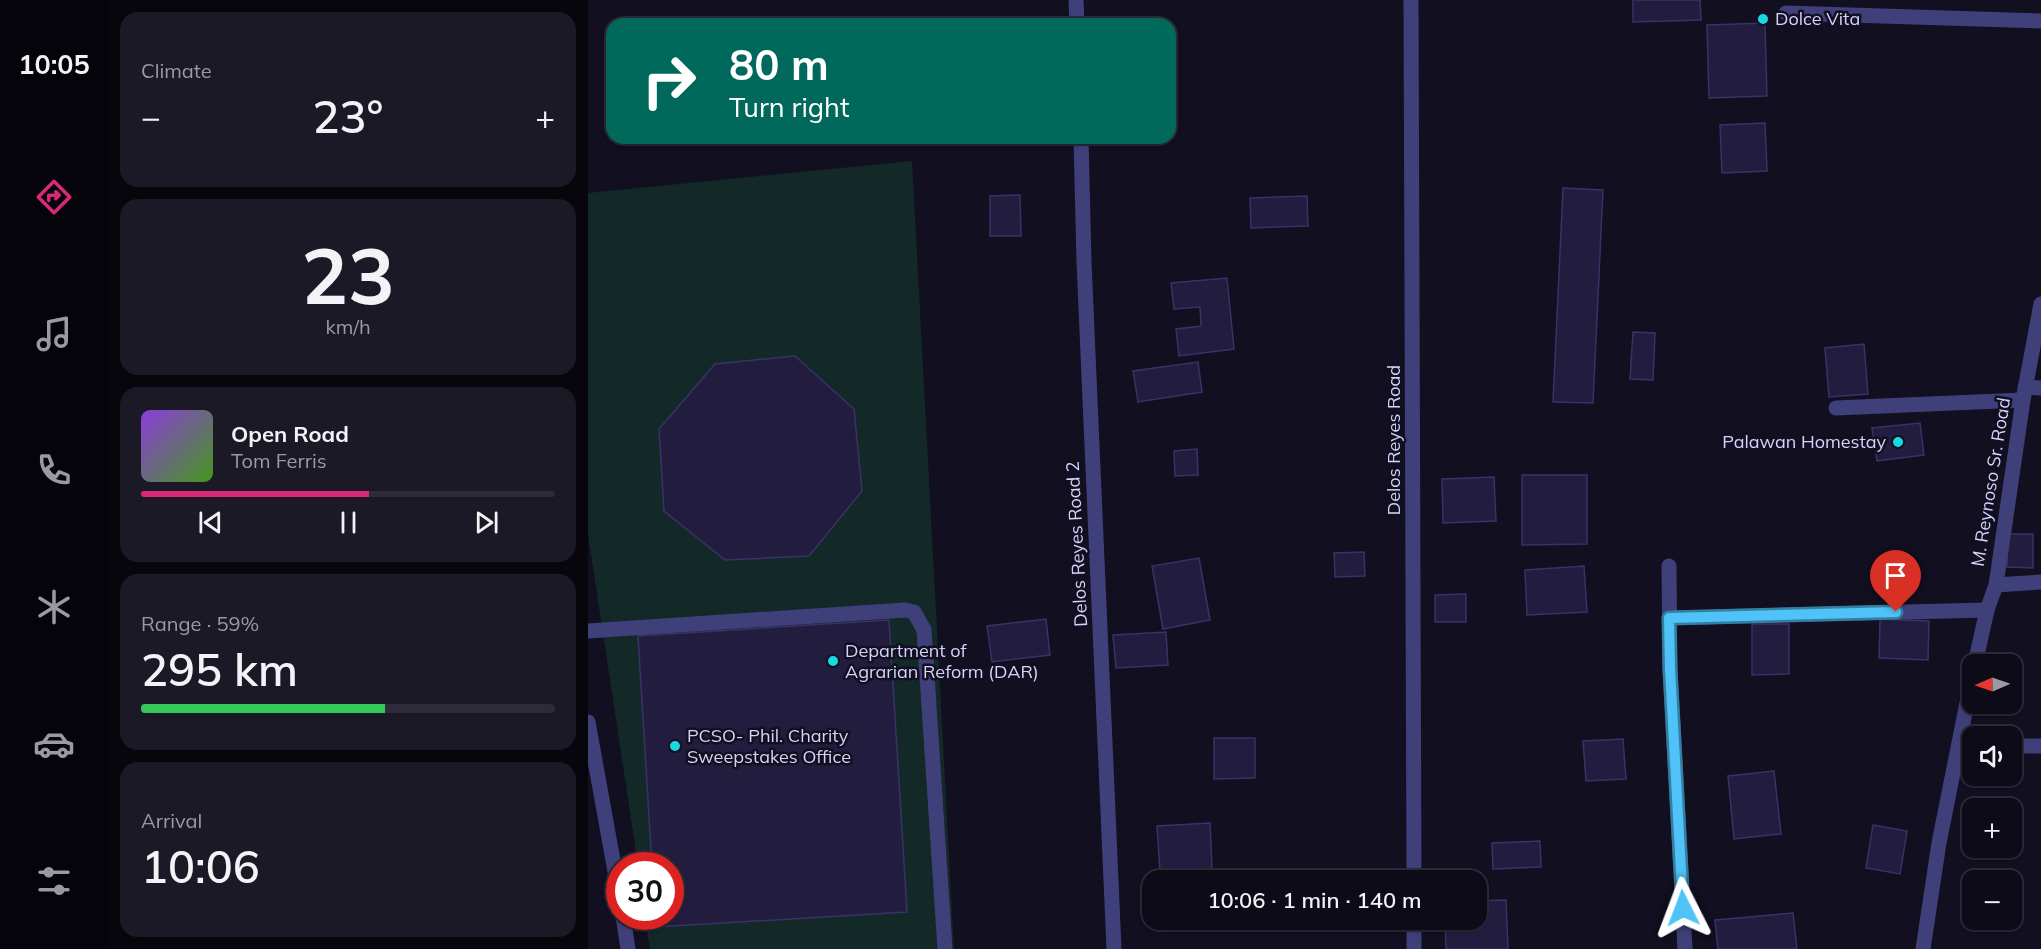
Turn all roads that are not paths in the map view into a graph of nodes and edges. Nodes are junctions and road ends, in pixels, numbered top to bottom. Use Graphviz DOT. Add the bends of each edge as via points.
graph roads {
  1 [pos="1076,0"];
  2 [pos="1411,0"];
  3 [pos="1786,14"];
  4 [pos="1077,18"];
  5 [pos="2041,21"];
  6 [pos="1081,144"];
  7 [pos="2041,304"];
  8 [pos="2030,392"];
  9 [pos="1836,408"];
  10 [pos="1669,566"];
  11 [pos="2041,582"];
  12 [pos="1995,585"];
  13 [pos="1987,610"];
  14 [pos="1669,618"];
  15 [pos="588,631"];
  16 [pos="1978,654"];
  17 [pos="588,722"];
  18 [pos="2022,746"];
  19 [pos="2041,746"];
  20 [pos="1962,758"];
  21 [pos="612,852"];
  22 [pos="1414,870"];
  23 [pos="625,930"];
  24 [pos="1414,930"];
  25 [pos="628,949"];
  26 [pos="945,949"];
  27 [pos="1114,949"];
  28 [pos="1414,949"];
  29 [pos="1685,949"];
  30 [pos="1923,949"];
  1 -- 4 [label="street"];
  2 -- 22 [label="street, Delos Reyes Road"];
  3 -- 5 [label="street"];
  6 -- 27 [label="street, Delos Reyes Road 2"];
  7 -- 8 [label="street, M. Reynoso Sr. Road"];
  8 -- 9 [label="street"];
  8 -- 12 [label="street, M. Reynoso Sr. Road"];
  10 -- 14 [label="street"];
  11 -- 12 [label="street"];
  12 -- 13 [label="street, M. Reynoso Sr. Road"];
  13 -- 14 [label="street"];
  13 -- 16 [label="street, M. Reynoso Sr. Road"];
  14 -- 29 [label="street"];
  15 -- 26 [label="street" via="914,612 924,630"];
  17 -- 21 [label="street"];
  18 -- 19 [label="street"];
  20 -- 30 [label="street" via="1939,843"];
  23 -- 25 [label="street"];
  24 -- 28 [label="street"];
}
